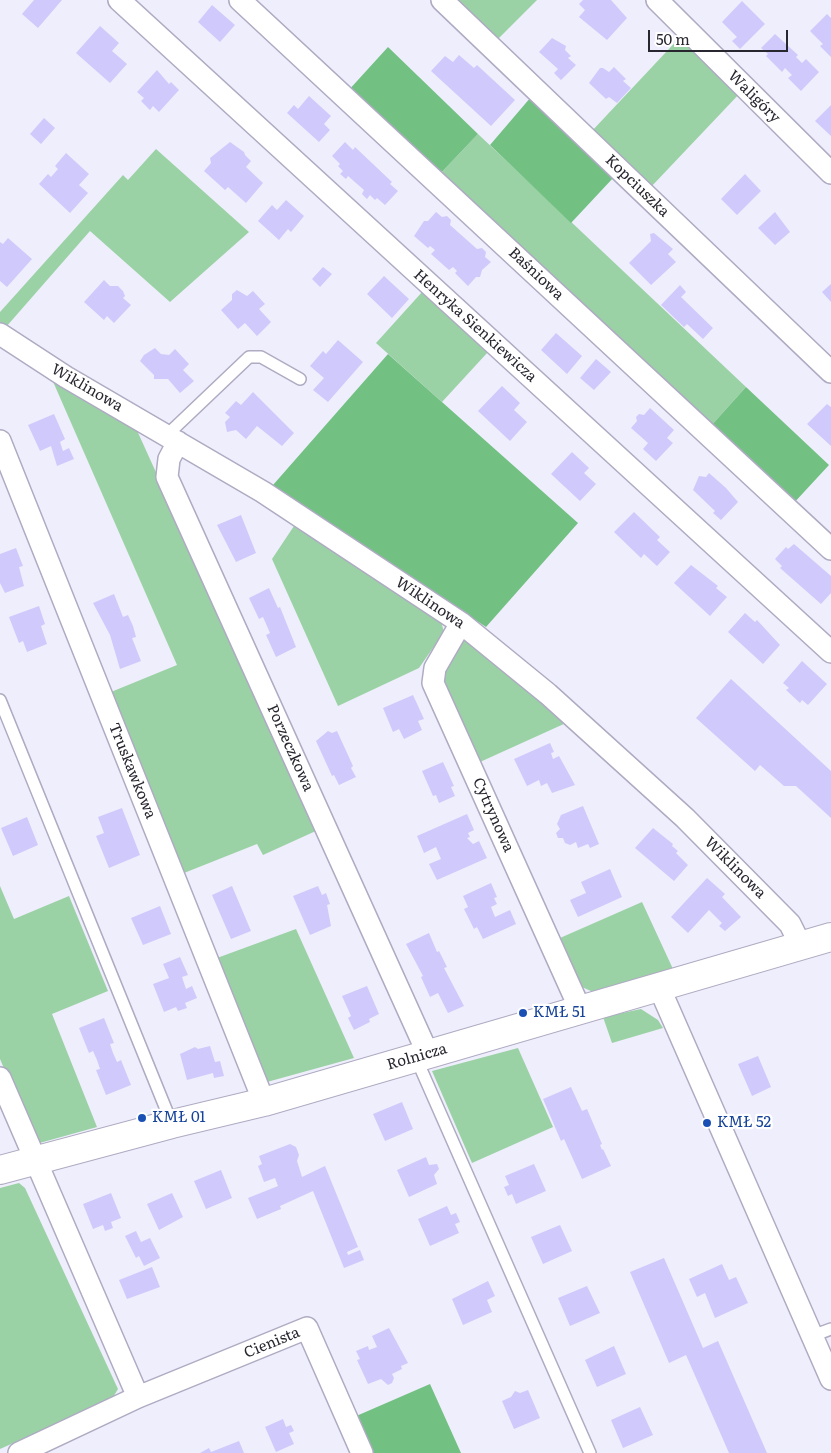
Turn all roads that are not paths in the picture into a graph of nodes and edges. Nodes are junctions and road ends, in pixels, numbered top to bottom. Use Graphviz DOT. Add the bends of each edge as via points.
graph roads {
  1 [pos="119,0"];
  2 [pos="240,0"];
  3 [pos="442,0"];
  4 [pos="657,0"];
  5 [pos="831,173"];
  6 [pos="0,334"];
  7 [pos="831,372"];
  8 [pos="300,379"];
  9 [pos="172,438"];
  10 [pos="0,441"];
  11 [pos="831,549"];
  12 [pos="461,622"];
  13 [pos="831,652"];
  14 [pos="0,700"];
  15 [pos="831,937"];
  16 [pos="796,947"];
  17 [pos="659,987"];
  18 [pos="580,1009"];
  19 [pos="422,1056"];
  20 [pos="0,1078"];
  21 [pos="264,1102"];
  22 [pos="172,1124"];
  23 [pos="36,1161"];
  24 [pos="0,1170"];
  25 [pos="822,1332"];
  26 [pos="831,1379"];
  27 [pos="138,1397"];
  28 [pos="28,1451"];
  29 [pos="362,1453"];
  30 [pos="590,1453"];
  1 -- 13 [label="street, Henryka Sienkiewicza"];
  2 -- 11 [label="street, Baśniowa"];
  3 -- 7 [label="street, Kopciuszka"];
  4 -- 5 [label="street, Waligóry"];
  6 -- 9 [label="street, Wiklinowa" via="66,377"];
  8 -- 9 [label="lane" via="261,357 250,357"];
  9 -- 12 [label="street, Wiklinowa" via="263,492"];
  9 -- 19 [label="street, Porzeczkowa" via="167,477"];
  10 -- 21 [label="street, Truskawkowa"];
  12 -- 16 [label="street, Wiklinowa" via="548,694 685,818 790,924 796,936"];
  12 -- 18 [label="street, Cytrynowa" via="435,668 433,682"];
  14 -- 22 [label="lane"];
  15 -- 16 [label="street, Rolnicza"];
  16 -- 17 [label="street, Rolnicza"];
  17 -- 18 [label="street, Rolnicza"];
  17 -- 25 [label="street"];
  18 -- 19 [label="street, Rolnicza"];
  19 -- 21 [label="street, Rolnicza"];
  19 -- 30 [label="lane"];
  20 -- 23 [label="street"];
  21 -- 22 [label="street, Rolnicza"];
  22 -- 23 [label="street, Rolnicza"];
  23 -- 24 [label="street, Rolnicza"];
  23 -- 27 [label="street"];
  25 -- 26 [label="street"];
  27 -- 28 [label="street, Cienista"];
  27 -- 29 [label="street, Cienista" via="307,1328"];
}
